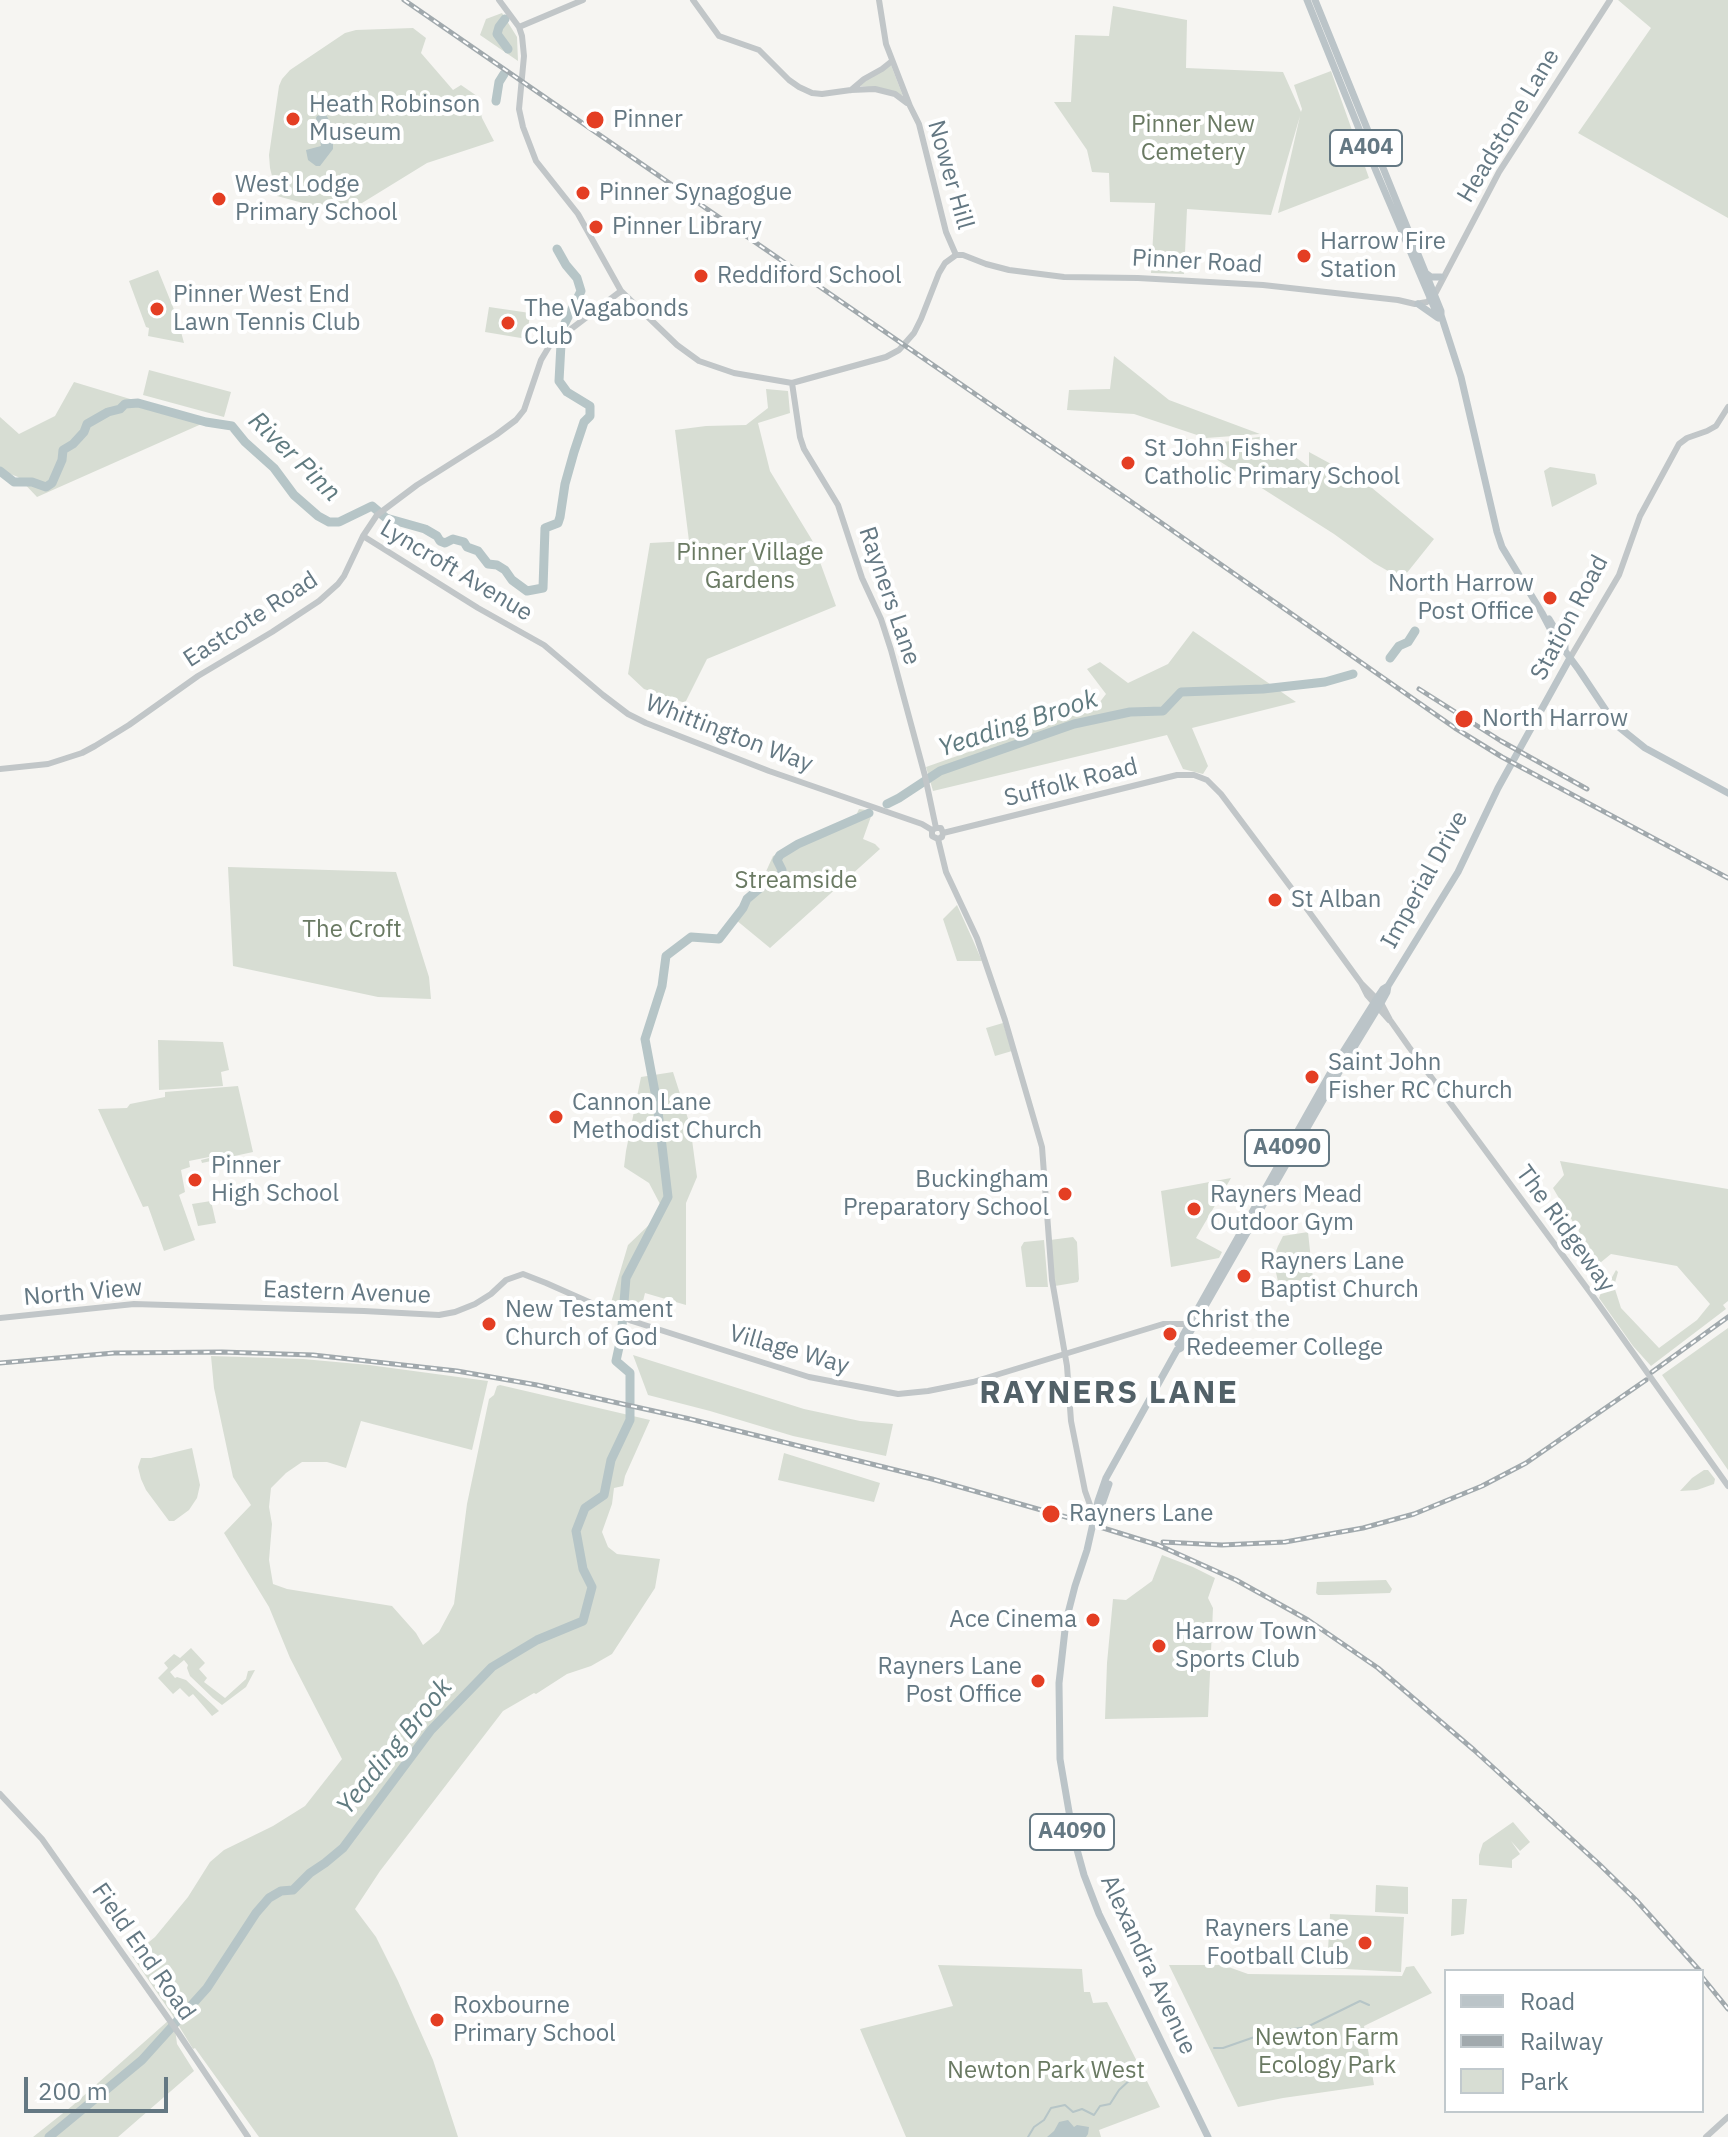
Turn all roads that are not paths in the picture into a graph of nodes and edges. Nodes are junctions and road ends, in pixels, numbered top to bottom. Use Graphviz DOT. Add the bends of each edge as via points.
graph roads {
  1 [pos="499,0"];
  2 [pos="583,0"];
  3 [pos="693,0"];
  4 [pos="879,0"];
  5 [pos="1307,0"];
  6 [pos="1315,0"];
  7 [pos="1610,0"];
  8 [pos="519,27"];
  9 [pos="892,61"];
  10 [pos="851,90"];
  11 [pos="910,106"];
  12 [pos="1379,168"];
  13 [pos="956,255"];
  14 [pos="1427,274"];
  15 [pos="1442,276"];
  16 [pos="621,291"];
  17 [pos="1432,294"];
  18 [pos="1415,303"];
  19 [pos="1442,318"];
  20 [pos="792,383"];
  21 [pos="1728,407"];
  22 [pos="363,536"];
  23 [pos="531,638"];
  24 [pos="1568,655"];
  25 [pos="0,769"];
  26 [pos="1207,780"];
  27 [pos="1495,793"];
  28 [pos="1728,793"];
  29 [pos="934,815"];
  30 [pos="924,825"];
  31 [pos="934,829"];
  32 [pos="941,836"];
  33 [pos="1377,1003"];
  34 [pos="512,1277"];
  35 [pos="170,1305"];
  36 [pos="0,1318"];
  37 [pos="1168,1324"];
  38 [pos="1188,1324"];
  39 [pos="1183,1338"];
  40 [pos="1069,1350"];
  41 [pos="1054,1358"];
  42 [pos="1067,1364"];
  43 [pos="1084,1485"];
  44 [pos="1728,1486"];
  45 [pos="1104,1491"];
  46 [pos="1101,1509"];
  47 [pos="1094,1520"];
  48 [pos="0,1794"];
  49 [pos="1728,2117"];
  50 [pos="248,2137"];
  51 [pos="1208,2137"];
  52 [pos="1706,2137"];
  1 -- 8 [label="street"];
  2 -- 8 [label="street"];
  3 -- 10 [label="street" via="719,36 759,50 799,87 822,94"];
  4 -- 9 [label="street, Nower Hill"];
  5 -- 12 [label="main road, A404"];
  6 -- 12 [label="main road, A404"];
  7 -- 15 [label="street, Headstone Lane" via="1499,172"];
  8 -- 16 [label="street" via="524,50 519,109 530,148 578,214"];
  9 -- 10 [label="street"];
  9 -- 11 [label="street, Nower Hill"];
  10 -- 11 [label="street" via="895,94"];
  11 -- 13 [label="street, Nower Hill"];
  12 -- 14 [label="main road, A404"];
  12 -- 17 [label="main road, A404"];
  13 -- 18 [label="street, Pinner Road" via="1009,270 1064,277 1263,285"];
  13 -- 20 [label="street" via="945,263 914,333 899,350"];
  14 -- 15 [label="main road"];
  14 -- 17 [label="main road, A404"];
  15 -- 17 [label="street, Headstone Lane"];
  16 -- 20 [label="street" via="699,361"];
  16 -- 22 [label="street, Eastcote Road" via="550,345 516,420 409,490 380,513"];
  17 -- 18 [label="street"];
  17 -- 19 [label="main road, A404"];
  18 -- 19 [label="main road"];
  19 -- 24 [label="main road, A404" via="1502,547"];
  20 -- 29 [label="street, Rayners Lane" via="800,437 838,505 881,619"];
  21 -- 24 [label="street, Station Road" via="1719,423 1679,444 1640,516 1619,575"];
  22 -- 23 [label="street, Lyncroft Avenue"];
  22 -- 25 [label="street, Eastcote Road" via="344,576 319,601 106,740 57,762"];
  23 -- 30 [label="street, Whittington Way" via="646,723"];
  24 -- 27 [label="main road, Station Road / A4090"];
  24 -- 28 [label="main road, A404" via="1627,736"];
  26 -- 32 [label="street, Suffolk Road" via="1177,775"];
  26 -- 33 [label="street, The Ridgeway"];
  27 -- 33 [label="main road, Imperial Drive / A4090" via="1458,872"];
  29 -- 30 [label="street"];
  29 -- 31 [label="street, Rayners Lane"];
  30 -- 31 [label="street, Whittington Way"];
  31 -- 32 [label="street" via="941,828"];
  32 -- 40 [label="street" via="950,881 977,938 1042,1147 1052,1280"];
  33 -- 38 [label="main road, Imperial Drive / A4090" via="1313,1103"];
  33 -- 39 [label="main road, Imperial Drive / A4090"];
  33 -- 44 [label="street, The Ridgeway"];
  34 -- 35 [label="street, Eastern Avenue" via="475,1304 439,1315"];
  34 -- 41 [label="street, Village Way" via="526,1275 622,1317 809,1377 898,1394 973,1382"];
  35 -- 36 [label="street, North View"];
  37 -- 38 [label="street, Village Way"];
  37 -- 39 [label="street"];
  37 -- 40 [label="street, Village Way"];
  38 -- 39 [label="main road, Imperial Drive / A4090"];
  39 -- 45 [label="main road, Imperial Drive / A4090"];
  40 -- 41 [label="street, Village Way"];
  40 -- 42 [label="street"];
  40 -- 42 [label="street"];
  41 -- 42 [label="street"];
  42 -- 43 [label="street"];
  43 -- 45 [label="street" via="1091,1493"];
  43 -- 47 [label="street"];
  45 -- 46 [label="main road, Imperial Drive / A4090"];
  45 -- 47 [label="main road, Alexandra Avenue / A4090"];
  46 -- 47 [label="main road, Alexandra Avenue / A4090"];
  47 -- 51 [label="main road, Alexandra Avenue / A4090" via="1061,1659 1064,1790 1078,1856 1099,1914"];
  48 -- 50 [label="street, Field End Road" via="42,1839"];
  49 -- 52 [label="street"];
}
